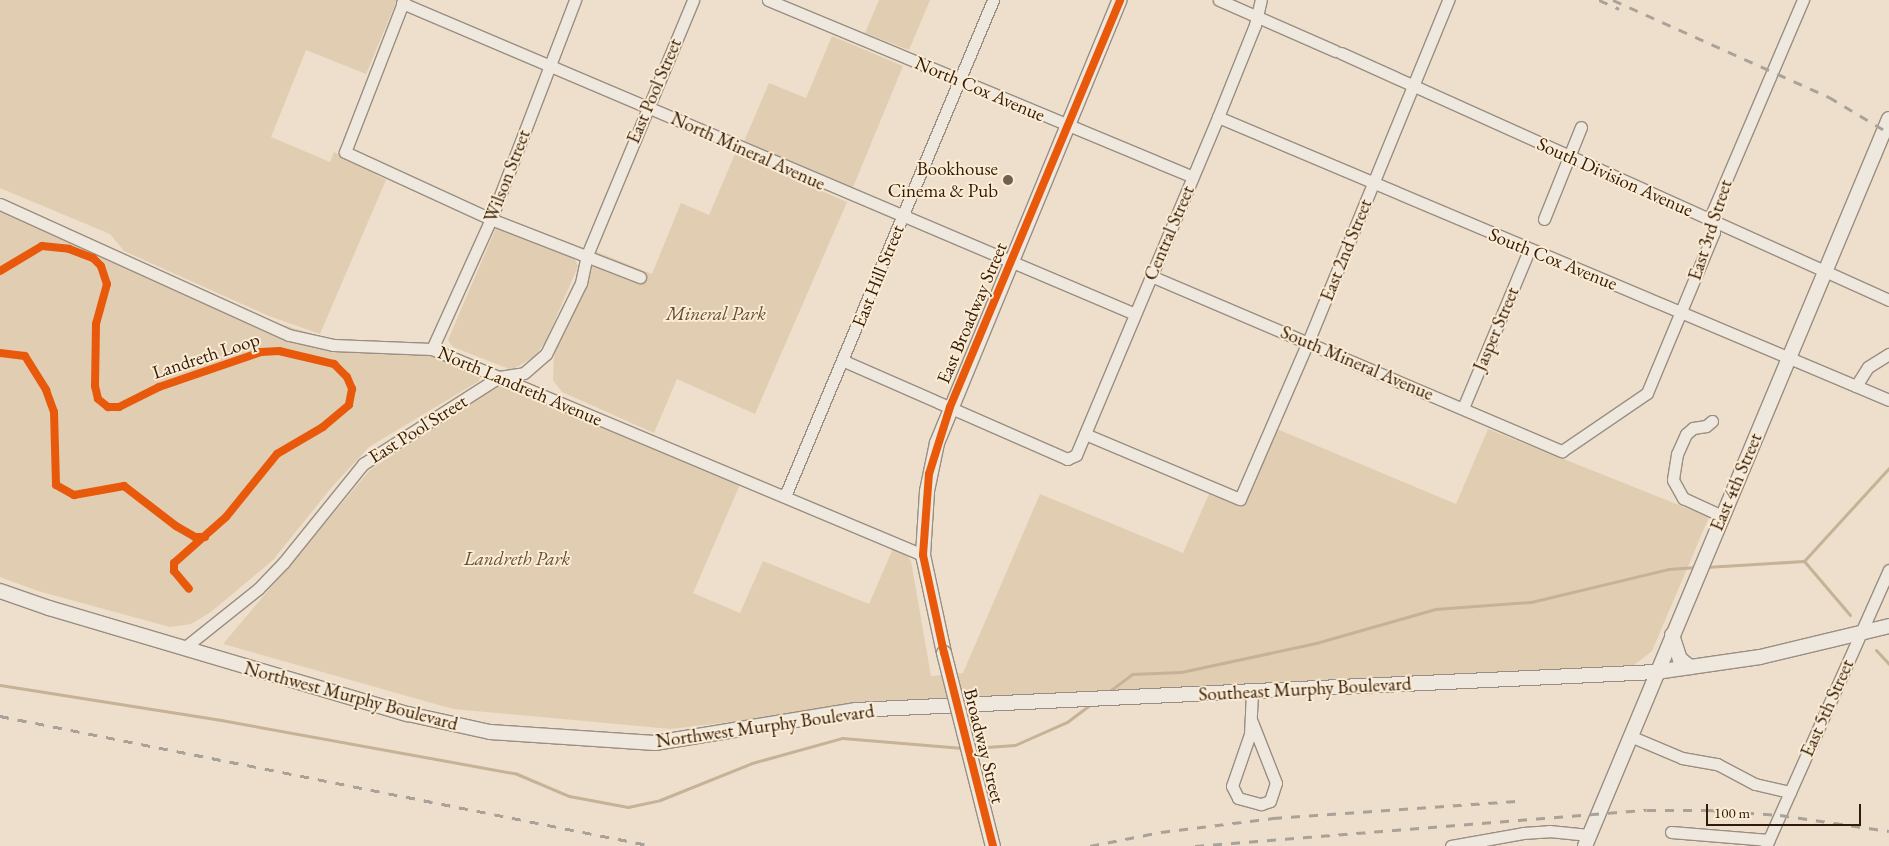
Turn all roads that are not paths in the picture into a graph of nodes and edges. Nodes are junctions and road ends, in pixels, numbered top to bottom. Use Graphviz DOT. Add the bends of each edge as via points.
graph roads {
  1 [pos="575,0"];
  2 [pos="693,0"];
  3 [pos="768,0"];
  4 [pos="993,0"];
  5 [pos="1120,0"];
  6 [pos="1219,0"];
  7 [pos="1261,0"];
  8 [pos="1448,0"];
  9 [pos="1803,0"];
  10 [pos="403,2"];
  11 [pos="789,4"];
  12 [pos="1256,16"];
  13 [pos="550,64"];
  14 [pos="960,80"];
  15 [pos="1413,86"];
  16 [pos="648,107"];
  17 [pos="1218,117"];
  18 [pos="1889,119"];
  19 [pos="1068,125"];
  20 [pos="1581,127"];
  21 [pos="1569,156"];
  22 [pos="1192,176"];
  23 [pos="1373,182"];
  24 [pos="0,204"];
  25 [pos="902,218"];
  26 [pos="491,219"];
  27 [pos="1544,219"];
  28 [pos="1713,221"];
  29 [pos="1529,250"];
  30 [pos="587,256"];
  31 [pos="1010,264"];
  32 [pos="1824,271"];
  33 [pos="1151,276"];
  34 [pos="640,277"];
  35 [pos="1889,300"];
  36 [pos="1682,311"];
  37 [pos="1135,314"];
  38 [pos="1308,342"];
  39 [pos="432,348"];
  40 [pos="1889,354"];
  41 [pos="1788,358"];
  42 [pos="844,361"];
  43 [pos="499,377"];
  44 [pos="1856,386"];
  45 [pos="1889,400"];
  46 [pos="950,407"];
  47 [pos="1463,408"];
  48 [pos="1712,421"];
  49 [pos="1085,434"];
  50 [pos="1562,451"];
  51 [pos="785,496"];
  52 [pos="1722,516"];
  53 [pos="923,555"];
  54 [pos="1889,570"];
  55 [pos="0,590"];
  56 [pos="1889,626"];
  57 [pos="1861,632"];
  58 [pos="1672,634"];
  59 [pos="184,648"];
  60 [pos="944,653"];
  61 [pos="1690,667"];
  62 [pos="1656,672"];
  63 [pos="1252,692"];
  64 [pos="920,707"];
  65 [pos="1252,722"];
  66 [pos="1630,736"];
  67 [pos="1790,792"];
  68 [pos="1671,832"];
  69 [pos="1587,841"];
  70 [pos="1768,843"];
  71 [pos="993,846"];
  72 [pos="1451,846"];
  1 -- 13 [label="street, Wilson Street"];
  2 -- 16 [label="street, East Pool Street"];
  3 -- 11 [label="street, North Cox Avenue"];
  4 -- 14 [label="street, East Hill Street"];
  5 -- 19 [label="street, East Broadway Street"];
  6 -- 12 [label="street, South Division Avenue"];
  7 -- 12 [label="street, Central Street"];
  8 -- 15 [label="street, East 2nd Street"];
  9 -- 28 [label="street, East 3rd Street" via="1712,213"];
  10 -- 13 [label="street, North Mineral Avenue"];
  10 -- 26 [label="street" via="345,152"];
  11 -- 14 [label="street, North Cox Avenue"];
  12 -- 15 [label="street, South Division Avenue"];
  12 -- 17 [label="street, Central Street"];
  13 -- 16 [label="street, North Mineral Avenue"];
  13 -- 26 [label="street, Wilson Street"];
  14 -- 19 [label="street, North Cox Avenue"];
  14 -- 25 [label="street, East Hill Street"];
  15 -- 21 [label="street, South Division Avenue"];
  15 -- 23 [label="street, East 2nd Street"];
  16 -- 25 [label="street, North Mineral Avenue"];
  16 -- 30 [label="street, East Pool Street"];
  17 -- 22 [label="street, Central Street"];
  17 -- 23 [label="street, South Cox Avenue"];
  18 -- 32 [label="street, East 4th Street"];
  19 -- 22 [label="street, North Cox Avenue"];
  19 -- 31 [label="street, East Broadway Street"];
  20 -- 21 [label="street"];
  21 -- 27 [label="street"];
  21 -- 28 [label="street, South Division Avenue"];
  22 -- 33 [label="street, Central Street"];
  23 -- 29 [label="street, South Cox Avenue"];
  23 -- 38 [label="street, East 2nd Street"];
  24 -- 39 [label="street, North Landreth Avenue" via="289,335 333,345"];
  25 -- 31 [label="street, North Mineral Avenue"];
  25 -- 42 [label="street, East Hill Street"];
  26 -- 30 [label="street"];
  26 -- 39 [label="street, Wilson Street"];
  28 -- 32 [label="street, South Division Avenue"];
  28 -- 36 [label="street, East 3rd Street" via="1714,232"];
  29 -- 36 [label="street, South Cox Avenue"];
  29 -- 47 [label="street, Jasper Street"];
  30 -- 34 [label="street"];
  30 -- 43 [label="street, East Pool Street" via="581,283 546,354 524,373"];
  31 -- 37 [label="street"];
  31 -- 46 [label="street, East Broadway Street"];
  32 -- 35 [label="street, South Division Avenue"];
  32 -- 41 [label="street, East 4th Street"];
  33 -- 37 [label="street, Central Street"];
  33 -- 38 [label="street, South Mineral Avenue"];
  36 -- 41 [label="street, South Cox Avenue"];
  36 -- 50 [label="street, East 3rd Street" via="1647,393"];
  37 -- 49 [label="street, Central Street"];
  38 -- 47 [label="street, South Mineral Avenue"];
  38 -- 49 [label="street, East 2nd Street" via="1240,499"];
  39 -- 43 [label="street, North Landreth Avenue"];
  40 -- 44 [label="street" via="1868,366"];
  41 -- 44 [label="street, South Cox Avenue"];
  41 -- 52 [label="street, East 4th Street"];
  42 -- 46 [label="street"];
  42 -- 51 [label="street, East Hill Street"];
  43 -- 51 [label="street, North Landreth Avenue"];
  43 -- 59 [label="street, East Pool Street" via="363,464 278,569"];
  44 -- 45 [label="street, South Cox Avenue"];
  46 -- 49 [label="street, Central Street" via="1067,459 1076,455"];
  46 -- 53 [label="street, East Broadway Street" via="930,474"];
  47 -- 50 [label="street, South Mineral Avenue"];
  48 -- 52 [label="street" via="1686,434 1676,460 1673,480 1683,498"];
  51 -- 53 [label="street, North Landreth Avenue"];
  52 -- 58 [label="street, East 4th Street"];
  53 -- 60 [label="street, East Broadway Street"];
  54 -- 57 [label="street, East 5th Street"];
  55 -- 59 [label="street, Northwest Murphy Boulevard"];
  56 -- 57 [label="street, Southeast Murphy Boulevard"];
  57 -- 61 [label="street, Southeast Murphy Boulevard" via="1760,657"];
  57 -- 67 [label="street, East 5th Street"];
  58 -- 61 [label="street" via="1680,659"];
  58 -- 62 [label="street, East 4th Street"];
  59 -- 64 [label="street, Northwest Murphy Boulevard" via="371,705 500,732 655,744 818,715"];
  60 -- 71 [label="street, Broadway Street, bridge"];
  61 -- 62 [label="street, Southeast Murphy Boulevard"];
  62 -- 63 [label="street, Southeast Murphy Boulevard"];
  62 -- 66 [label="street, East 4th Street"];
  63 -- 64 [label="street, Southeast Murphy Boulevard"];
  63 -- 65 [label="street"];
  65 -- 65 [label="street" via="1232,786 1238,798 1261,804 1270,801 1276,783"];
  66 -- 67 [label="street" via="1682,758 1717,764 1755,784"];
  66 -- 69 [label="street, East 4th Street"];
  67 -- 70 [label="street, East 5th Street"];
  68 -- 70 [label="street"];
  69 -- 72 [label="street" via="1549,831 1500,835"];
}
